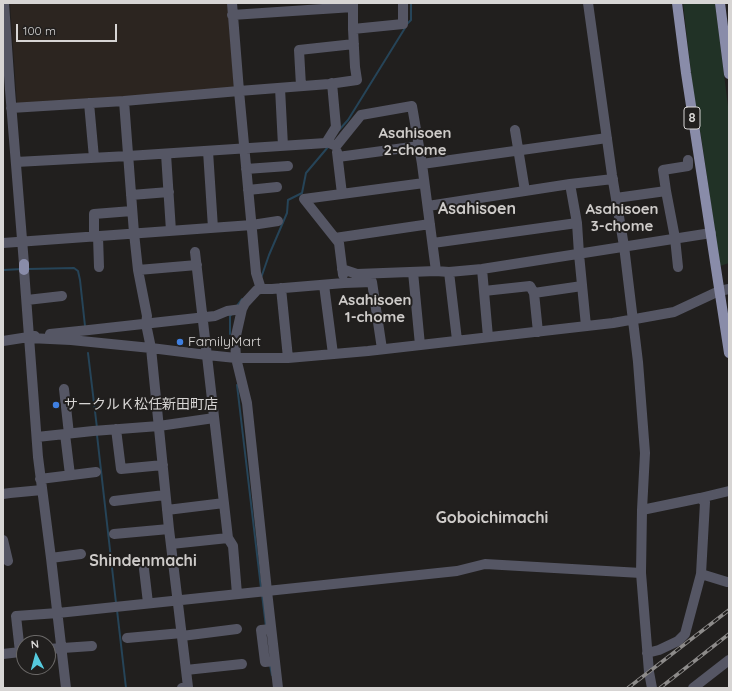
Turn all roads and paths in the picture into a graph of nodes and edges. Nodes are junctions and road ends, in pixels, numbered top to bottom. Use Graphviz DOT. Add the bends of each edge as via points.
graph roads {
  1 [pos="4,3"];
  2 [pos="232,3"];
  3 [pos="403,3"];
  4 [pos="588,3"];
  5 [pos="677,3"];
  6 [pos="720,3"];
  7 [pos="353,5"];
  8 [pos="296,7"];
  9 [pos="232,15"];
  10 [pos="353,29"];
  11 [pos="354,44"];
  12 [pos="5,54"];
  13 [pos="729,74"];
  14 [pos="332,83"];
  15 [pos="301,86"];
  16 [pos="280,88"];
  17 [pos="239,91"];
  18 [pos="124,101"];
  19 [pos="89,103"];
  20 [pos="11,108"];
  21 [pos="515,130"];
  22 [pos="607,138"];
  23 [pos="331,144"];
  24 [pos="283,146"];
  25 [pos="419,146"];
  26 [pos="245,149"];
  27 [pos="518,150"];
  28 [pos="208,151"];
  29 [pos="166,154"];
  30 [pos="128,156"];
  31 [pos="338,157"];
  32 [pos="94,158"];
  33 [pos="688,160"];
  34 [pos="16,162"];
  35 [pos="422,164"];
  36 [pos="288,166"];
  37 [pos="246,169"];
  38 [pos="613,179"];
  39 [pos="424,183"];
  40 [pos="570,184"];
  41 [pos="277,187"];
  42 [pos="248,190"];
  43 [pos="525,191"];
  44 [pos="666,191"];
  45 [pos="169,192"];
  46 [pos="342,194"];
  47 [pos="131,195"];
  48 [pos="616,198"];
  49 [pos="428,206"];
  50 [pos="132,211"];
  51 [pos="278,221"];
  52 [pos="577,223"];
  53 [pos="430,224"];
  54 [pos="252,225"];
  55 [pos="213,228"];
  56 [pos="171,231"];
  57 [pos="711,233"];
  58 [pos="134,234"];
  59 [pos="96,236"];
  60 [pos="335,238"];
  61 [pos="675,238"];
  62 [pos="22,241"];
  63 [pos="3,243"];
  64 [pos="433,243"];
  65 [pos="624,246"];
  66 [pos="195,252"];
  67 [pos="579,254"];
  68 [pos="197,266"];
  69 [pos="99,267"];
  70 [pos="678,267"];
  71 [pos="342,268"];
  72 [pos="482,269"];
  73 [pos="138,270"];
  74 [pos="436,271"];
  75 [pos="413,272"];
  76 [pos="449,272"];
  77 [pos="344,283"];
  78 [pos="259,284"];
  79 [pos="324,285"];
  80 [pos="582,286"];
  81 [pos="281,288"];
  82 [pos="724,290"];
  83 [pos="484,291"];
  84 [pos="534,293"];
  85 [pos="62,296"];
  86 [pos="27,300"];
  87 [pos="241,309"];
  88 [pos="203,317"];
  89 [pos="633,320"];
  90 [pos="146,324"];
  91 [pos="586,326"];
  92 [pos="538,332"];
  93 [pos="488,337"];
  94 [pos="29,338"];
  95 [pos="457,340"];
  96 [pos="3,341"];
  97 [pos="420,345"];
  98 [pos="151,348"];
  99 [pos="382,349"];
  100 [pos="729,353"];
  101 [pos="333,354"];
  102 [pos="207,356"];
  103 [pos="236,358"];
  104 [pos="288,358"];
  105 [pos="64,389"];
  106 [pos="214,418"];
  107 [pos="159,426"];
  108 [pos="116,429"];
  109 [pos="67,434"];
  110 [pos="37,437"];
  111 [pos="163,465"];
  112 [pos="96,472"];
  113 [pos="70,475"];
  114 [pos="40,479"];
  115 [pos="42,490"];
  116 [pos="729,491"];
  117 [pos="3,494"];
  118 [pos="165,495"];
  119 [pos="700,498"];
  120 [pos="114,501"];
  121 [pos="224,503"];
  122 [pos="167,510"];
  123 [pos="642,510"];
  124 [pos="169,529"];
  125 [pos="114,534"];
  126 [pos="228,538"];
  127 [pos="3,540"];
  128 [pos="171,544"];
  129 [pos="81,554"];
  130 [pos="51,558"];
  131 [pos="8,562"];
  132 [pos="144,569"];
  133 [pos="641,573"];
  134 [pos="701,574"];
  135 [pos="729,582"];
  136 [pos="263,591"];
  137 [pos="237,594"];
  138 [pos="178,600"];
  139 [pos="148,603"];
  140 [pos="58,613"];
  141 [pos="236,629"];
  142 [pos="182,634"];
  143 [pos="19,635"];
  144 [pos="127,638"];
  145 [pos="92,646"];
  146 [pos="56,648"];
  147 [pos="61,648"];
  148 [pos="16,653"];
  149 [pos="647,653"];
  150 [pos="3,654"];
  151 [pos="729,660"];
  152 [pos="242,664"];
  153 [pos="186,670"];
  154 [pos="63,688"];
  155 [pos="186,688"];
  156 [pos="278,688"];
  157 [pos="652,688"];
  158 [pos="693,688"];
  1 -- 12 [label="street"];
  2 -- 9 [label="street"];
  3 -- 10 [label="street" via="403,24"];
  4 -- 22 [label="street"];
  5 -- 57 [label="main road, 8"];
  6 -- 13 [label="main road"];
  7 -- 8 [label="street"];
  7 -- 10 [label="street"];
  8 -- 9 [label="street"];
  9 -- 17 [label="street"];
  10 -- 11 [label="street"];
  11 -- 14 [label="street" via="356,80"];
  11 -- 15 [label="street" via="299,50"];
  12 -- 20 [label="street"];
  14 -- 15 [label="street"];
  14 -- 23 [label="street" via="336,127"];
  15 -- 16 [label="street"];
  16 -- 17 [label="street"];
  16 -- 24 [label="street"];
  17 -- 18 [label="street"];
  17 -- 26 [label="street"];
  18 -- 19 [label="street"];
  18 -- 30 [label="street"];
  19 -- 20 [label="street"];
  19 -- 32 [label="street"];
  20 -- 34 [label="street"];
  21 -- 27 [label="street"];
  22 -- 27 [label="street"];
  22 -- 38 [label="street"];
  23 -- 24 [label="street"];
  23 -- 25 [label="street" via="361,115 412,106"];
  23 -- 31 [label="street"];
  24 -- 26 [label="street"];
  25 -- 31 [label="street"];
  25 -- 35 [label="street"];
  26 -- 28 [label="street"];
  26 -- 37 [label="street"];
  27 -- 35 [label="street"];
  27 -- 43 [label="street"];
  28 -- 29 [label="street"];
  28 -- 55 [label="street"];
  29 -- 30 [label="street"];
  29 -- 45 [label="street"];
  30 -- 32 [label="street"];
  30 -- 47 [label="street"];
  31 -- 46 [label="street"];
  32 -- 34 [label="street"];
  33 -- 44 [label="street" via="688,166 663,170"];
  34 -- 62 [label="street"];
  35 -- 39 [label="street"];
  36 -- 37 [label="street"];
  37 -- 42 [label="street"];
  38 -- 40 [label="street"];
  38 -- 48 [label="street"];
  39 -- 46 [label="street"];
  39 -- 49 [label="street"];
  40 -- 43 [label="street"];
  40 -- 52 [label="street"];
  41 -- 42 [label="street"];
  42 -- 54 [label="street"];
  43 -- 49 [label="street"];
  44 -- 48 [label="street"];
  44 -- 61 [label="street"];
  45 -- 47 [label="street"];
  45 -- 56 [label="street"];
  46 -- 60 [label="street" via="304,199"];
  47 -- 50 [label="street"];
  48 -- 65 [label="street"];
  49 -- 53 [label="street"];
  50 -- 58 [label="street"];
  50 -- 59 [label="street" via="94,214"];
  51 -- 54 [label="street"];
  52 -- 64 [label="street"];
  52 -- 67 [label="street"];
  53 -- 60 [label="street"];
  53 -- 64 [label="street"];
  54 -- 55 [label="street"];
  54 -- 78 [label="street"];
  55 -- 56 [label="street"];
  56 -- 58 [label="street"];
  57 -- 61 [label="street"];
  57 -- 82 [label="main road, 8"];
  58 -- 59 [label="street"];
  58 -- 73 [label="street"];
  59 -- 62 [label="street"];
  59 -- 69 [label="street"];
  60 -- 71 [label="street" via="340,243"];
  61 -- 65 [label="street"];
  61 -- 70 [label="street"];
  62 -- 63 [label="street"];
  62 -- 86 [label="street"];
  64 -- 74 [label="street"];
  65 -- 67 [label="street"];
  65 -- 89 [label="street"];
  66 -- 68 [label="street"];
  67 -- 72 [label="street"];
  67 -- 80 [label="street"];
  68 -- 73 [label="street"];
  68 -- 88 [label="street"];
  71 -- 75 [label="street" via="357,274"];
  71 -- 77 [label="street"];
  72 -- 76 [label="street"];
  72 -- 83 [label="street"];
  73 -- 90 [label="street" via="147,316"];
  74 -- 75 [label="street"];
  74 -- 76 [label="street"];
  75 -- 97 [label="street"];
  76 -- 95 [label="street"];
  77 -- 79 [label="street"];
  77 -- 99 [label="street" via="372,282"];
  78 -- 81 [label="street"];
  78 -- 87 [label="street"];
  79 -- 81 [label="street"];
  79 -- 101 [label="street"];
  80 -- 84 [label="street"];
  80 -- 91 [label="street"];
  81 -- 104 [label="street"];
  82 -- 89 [label="street" via="674,312"];
  82 -- 100 [label="main road, 8"];
  83 -- 84 [label="street" via="530,286"];
  83 -- 93 [label="street"];
  84 -- 92 [label="street"];
  85 -- 86 [label="street"];
  86 -- 94 [label="street"];
  87 -- 88 [label="street"];
  87 -- 103 [label="street" via="235,340"];
  88 -- 90 [label="street"];
  88 -- 102 [label="street"];
  89 -- 91 [label="street"];
  89 -- 123 [label="street" via="645,453"];
  90 -- 94 [label="street" via="43,334"];
  90 -- 98 [label="street"];
  91 -- 92 [label="street"];
  92 -- 93 [label="street"];
  93 -- 95 [label="street"];
  94 -- 96 [label="street"];
  94 -- 98 [label="street"];
  94 -- 110 [label="street"];
  95 -- 97 [label="street"];
  97 -- 99 [label="street"];
  98 -- 102 [label="street"];
  98 -- 107 [label="street"];
  99 -- 101 [label="street"];
  101 -- 104 [label="street"];
  102 -- 103 [label="street"];
  102 -- 106 [label="street"];
  103 -- 104 [label="street"];
  103 -- 136 [label="street" via="247,403"];
  105 -- 109 [label="street"];
  106 -- 107 [label="street"];
  106 -- 121 [label="street"];
  107 -- 108 [label="street"];
  107 -- 111 [label="street"];
  108 -- 109 [label="street"];
  108 -- 111 [label="street" via="121,469"];
  109 -- 110 [label="street"];
  109 -- 113 [label="street"];
  110 -- 114 [label="street"];
  111 -- 118 [label="street"];
  112 -- 113 [label="street"];
  113 -- 114 [label="street"];
  114 -- 115 [label="street"];
  115 -- 117 [label="street"];
  115 -- 130 [label="street"];
  116 -- 119 [label="street"];
  118 -- 120 [label="street"];
  118 -- 122 [label="street"];
  119 -- 123 [label="street"];
  119 -- 134 [label="street" via="705,502"];
  121 -- 122 [label="street"];
  121 -- 126 [label="street"];
  122 -- 124 [label="street"];
  123 -- 133 [label="street"];
  124 -- 125 [label="street"];
  124 -- 128 [label="street"];
  126 -- 128 [label="street"];
  126 -- 137 [label="street" via="233,546"];
  127 -- 131 [label="street"];
  128 -- 138 [label="street"];
  129 -- 130 [label="street"];
  130 -- 140 [label="street"];
  132 -- 139 [label="street"];
  133 -- 136 [label="street" via="485,564 457,571"];
  133 -- 149 [label="street"];
  134 -- 135 [label="street"];
  134 -- 149 [label="street" via="686,634 660,650"];
  136 -- 137 [label="street"];
  136 -- 156 [label="street" via="270,662"];
  137 -- 138 [label="street"];
  138 -- 139 [label="street"];
  138 -- 142 [label="street"];
  139 -- 140 [label="street"];
  140 -- 143 [label="street" via="16,616"];
  140 -- 147 [label="street"];
  141 -- 142 [label="street"];
  142 -- 144 [label="street"];
  142 -- 153 [label="street"];
  145 -- 147 [label="street"];
  146 -- 147 [label="street"];
  147 -- 154 [label="street"];
  148 -- 150 [label="street"];
  149 -- 157 [label="street"];
  151 -- 158 [label="street"];
  152 -- 153 [label="street"];
  153 -- 155 [label="street"];
}
